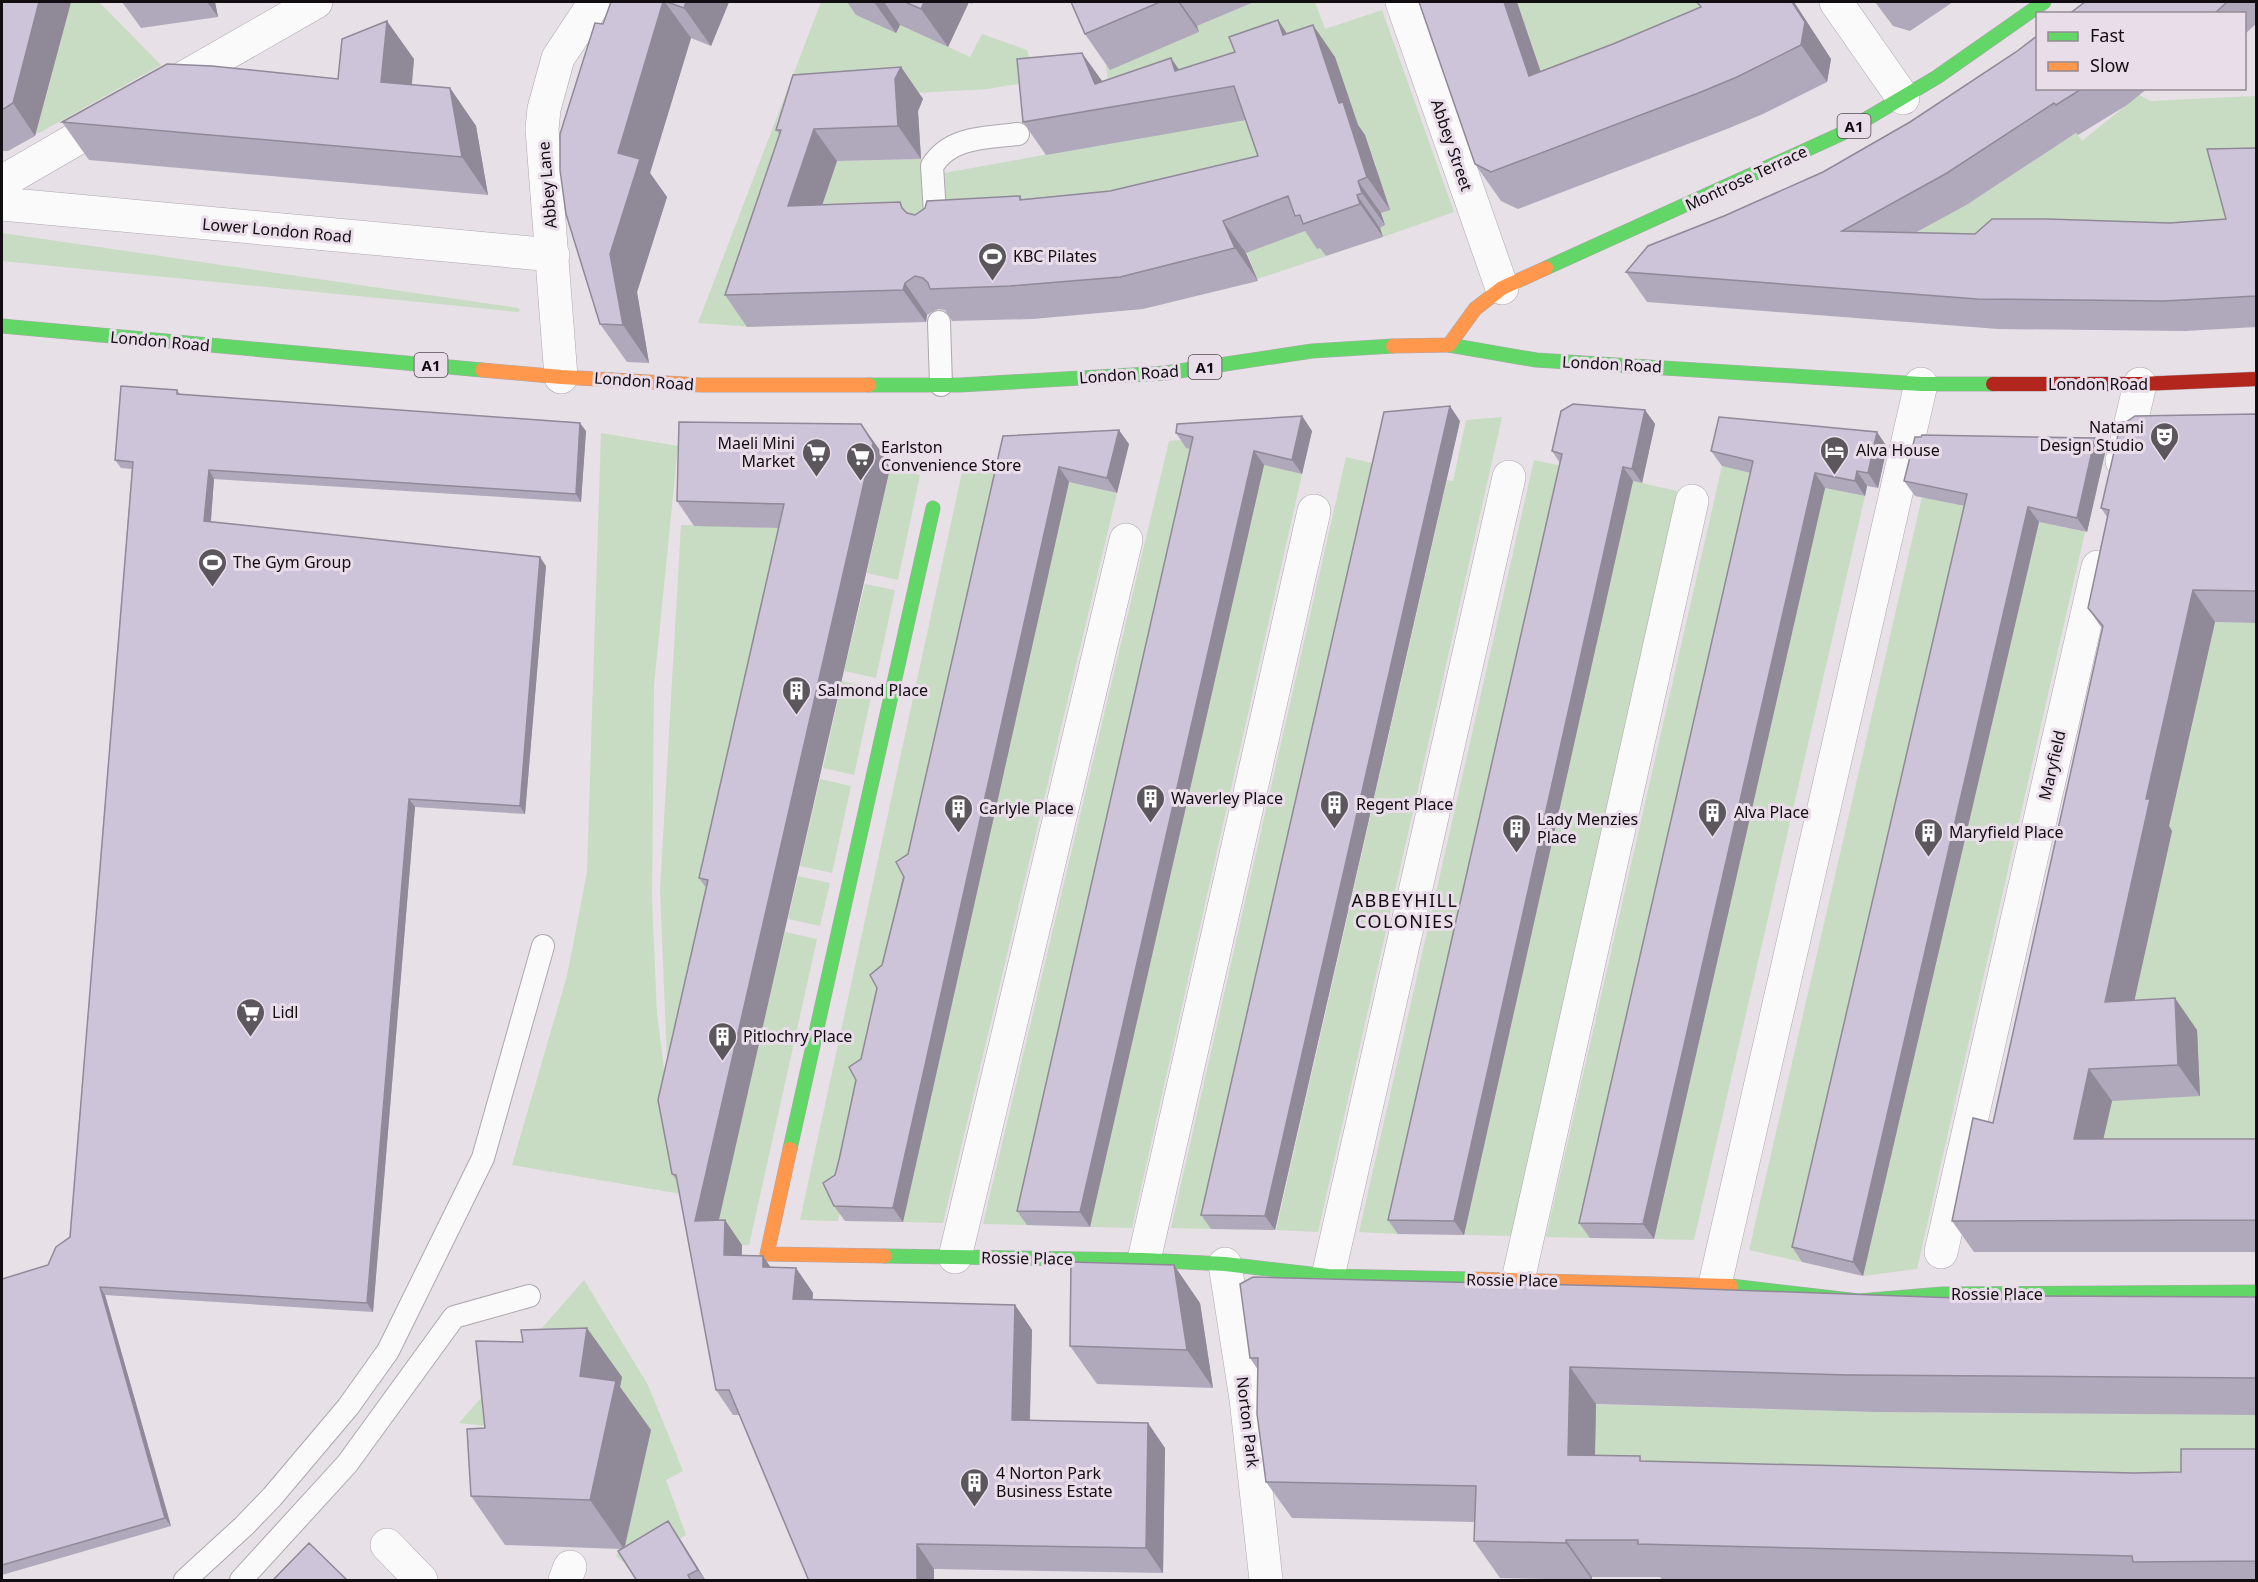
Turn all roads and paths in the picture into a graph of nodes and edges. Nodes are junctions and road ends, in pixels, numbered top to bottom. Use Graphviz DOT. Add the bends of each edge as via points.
graph roads {
  1 [pos="1402,2"];
  2 [pos="1836,2"];
  3 [pos="2044,2"];
  4 [pos="590,3"];
  5 [pos="299,6"];
  6 [pos="1903,98"];
  7 [pos="1018,134"];
  8 [pos="2,182"];
  9 [pos="2,204"];
  10 [pos="936,234"];
  11 [pos="553,255"];
  12 [pos="1502,288"];
  13 [pos="939,322"];
  14 [pos="2,326"];
  15 [pos="1449,345"];
  16 [pos="561,376"];
  17 [pos="2256,380"];
  18 [pos="1921,384"];
  19 [pos="2139,384"];
  20 [pos="941,385"];
  21 [pos="1509,477"];
  22 [pos="2116,485"];
  23 [pos="1692,501"];
  24 [pos="933,508"];
  25 [pos="1314,511"];
  26 [pos="1126,540"];
  27 [pos="2104,542"];
  28 [pos="543,946"];
  29 [pos="1941,1252"];
  30 [pos="955,1257"];
  31 [pos="1144,1260"];
  32 [pos="1225,1264"];
  33 [pos="1328,1276"];
  34 [pos="1518,1280"];
  35 [pos="1715,1284"];
  36 [pos="2256,1292"];
  37 [pos="529,1296"];
  38 [pos="387,1545"];
  39 [pos="185,1581"];
  40 [pos="241,1581"];
  41 [pos="421,1581"];
  42 [pos="1266,1581"];
  1 -- 12 [label="street, Abbey Street"];
  2 -- 6 [label="street"];
  3 -- 6 [label="main road, Montrose Terrace / A1"];
  4 -- 11 [label="street, Abbey Lane" via="558,58 544,109 544,162"];
  5 -- 8 [label="street"];
  6 -- 12 [label="main road, Montrose Terrace / A1" via="1831,138"];
  7 -- 10 [label="lane" via="966,141 944,150 932,166"];
  9 -- 11 [label="street, Lower London Road"];
  11 -- 16 [label="street, Abbey Lane"];
  12 -- 15 [label="main road, Montrose Terrace / A1" via="1475,309"];
  13 -- 20 [label="lane"];
  14 -- 16 [label="main road, London Road / A1"];
  15 -- 18 [label="main road, London Road" via="1536,360"];
  15 -- 20 [label="main road, London Road / A1" via="1312,351 1166,373"];
  16 -- 20 [label="main road, London Road / A1" via="701,385"];
  17 -- 19 [label="main road, London Road"];
  18 -- 19 [label="main road, London Road"];
  18 -- 35 [label="street"];
  19 -- 22 [label="street"];
  21 -- 33 [label="street"];
  23 -- 34 [label="street"];
  24 -- 30 [label="main road, Rossie Place" via="767,1254"];
  25 -- 31 [label="street"];
  26 -- 30 [label="street"];
  27 -- 29 [label="street, Maryfield"];
  28 -- 39 [label="lane" via="483,1158 388,1351 348,1407 272,1497"];
  30 -- 31 [label="main road, Rossie Place"];
  31 -- 32 [label="main road, Rossie Place"];
  32 -- 33 [label="main road, Rossie Place"];
  32 -- 42 [label="street, Norton Park" via="1246,1399"];
  33 -- 34 [label="main road, Rossie Place"];
  34 -- 35 [label="main road, Rossie Place"];
  35 -- 36 [label="main road, Rossie Place" via="1859,1301 1942,1294"];
  37 -- 40 [label="lane" via="454,1317 347,1464"];
  38 -- 41 [label="street"];
}
